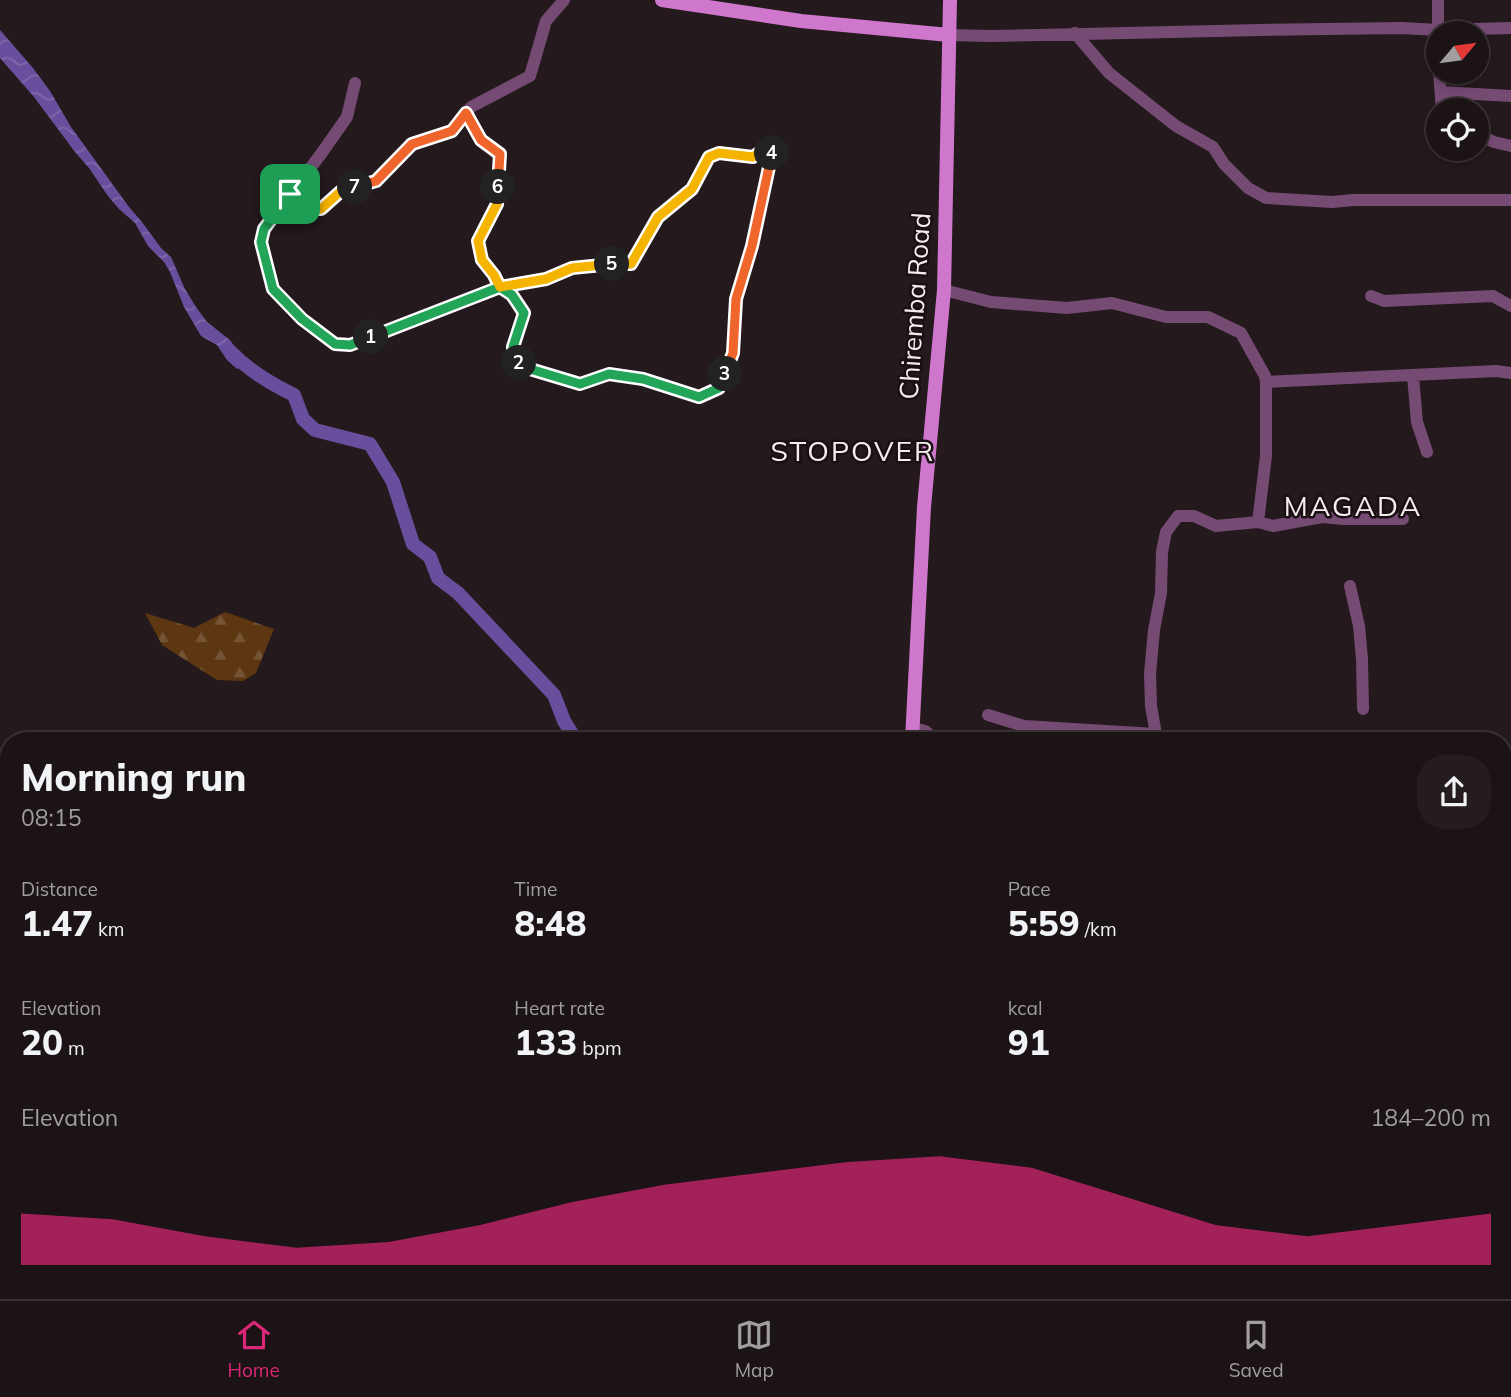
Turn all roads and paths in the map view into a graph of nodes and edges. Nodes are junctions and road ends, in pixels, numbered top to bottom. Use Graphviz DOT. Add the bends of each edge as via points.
graph roads {
  1 [pos="564,0"];
  2 [pos="662,0"];
  3 [pos="950,0"];
  4 [pos="1438,0"];
  5 [pos="1438,21"];
  6 [pos="1511,28"];
  7 [pos="1426,29"];
  8 [pos="1489,29"];
  9 [pos="1074,33"];
  10 [pos="949,35"];
  11 [pos="355,83"];
  12 [pos="1440,84"];
  13 [pos="1441,92"];
  14 [pos="1511,96"];
  15 [pos="1441,98"];
  16 [pos="466,113"];
  17 [pos="1489,140"];
  18 [pos="1511,146"];
  19 [pos="290,194"];
  20 [pos="1511,200"];
  21 [pos="500,287"];
  22 [pos="944,290"];
  23 [pos="1371,296"];
  24 [pos="1511,306"];
  25 [pos="1511,373"];
  26 [pos="1413,376"];
  27 [pos="1266,382"];
  28 [pos="1427,452"];
  29 [pos="1403,519"];
  30 [pos="1258,522"];
  31 [pos="1350,586"];
  32 [pos="1363,709"];
  33 [pos="988,716"];
  34 [pos="913,732"];
  35 [pos="1096,732"];
  36 [pos="1155,732"];
  1 -- 16 [label="street" via="546,21 530,76"];
  2 -- 10 [label="main road" via="801,21"];
  3 -- 10 [label="main road, Chiremba Road"];
  4 -- 5 [label="street"];
  6 -- 8 [label="street"];
  7 -- 9 [label="street"];
  9 -- 10 [label="street"];
  9 -- 20 [label="street" via="1109,73 1176,126 1213,147 1248,188 1266,198"];
  10 -- 22 [label="main road, Chiremba Road"];
  11 -- 19 [label="street" via="347,117"];
  12 -- 13 [label="street"];
  13 -- 14 [label="street"];
  13 -- 15 [label="street"];
  16 -- 19 [label="street" via="452,131 412,144 376,181 340,192 321,209"];
  16 -- 21 [label="street" via="481,140 500,154 497,204 478,241 482,260"];
  17 -- 18 [label="street"];
  19 -- 21 [label="street" via="264,229 261,242 273,289 335,344 350,345"];
  21 -- 21 [label="street" via="546,279 572,268 631,264 658,217 692,189 709,157 719,153 753,157 774,148 736,299 733,353 719,388 699,397 643,379 609,374 580,384 520,366 513,347 524,313"];
  22 -- 27 [label="street" via="991,302 1067,308 1112,303 1166,317 1208,317 1241,333"];
  22 -- 34 [label="main road, Chiremba Road" via="923,507"];
  23 -- 24 [label="street" via="1384,300 1493,296"];
  25 -- 26 [label="street"];
  26 -- 27 [label="street"];
  26 -- 28 [label="street" via="1417,422"];
  27 -- 30 [label="street" via="1266,456"];
  29 -- 30 [label="street" via="1322,517 1273,526"];
  30 -- 36 [label="street" via="1216,526 1195,516 1178,516 1166,532 1150,674"];
  31 -- 32 [label="street" via="1359,626"];
  33 -- 35 [label="street" via="1024,726"];
}
